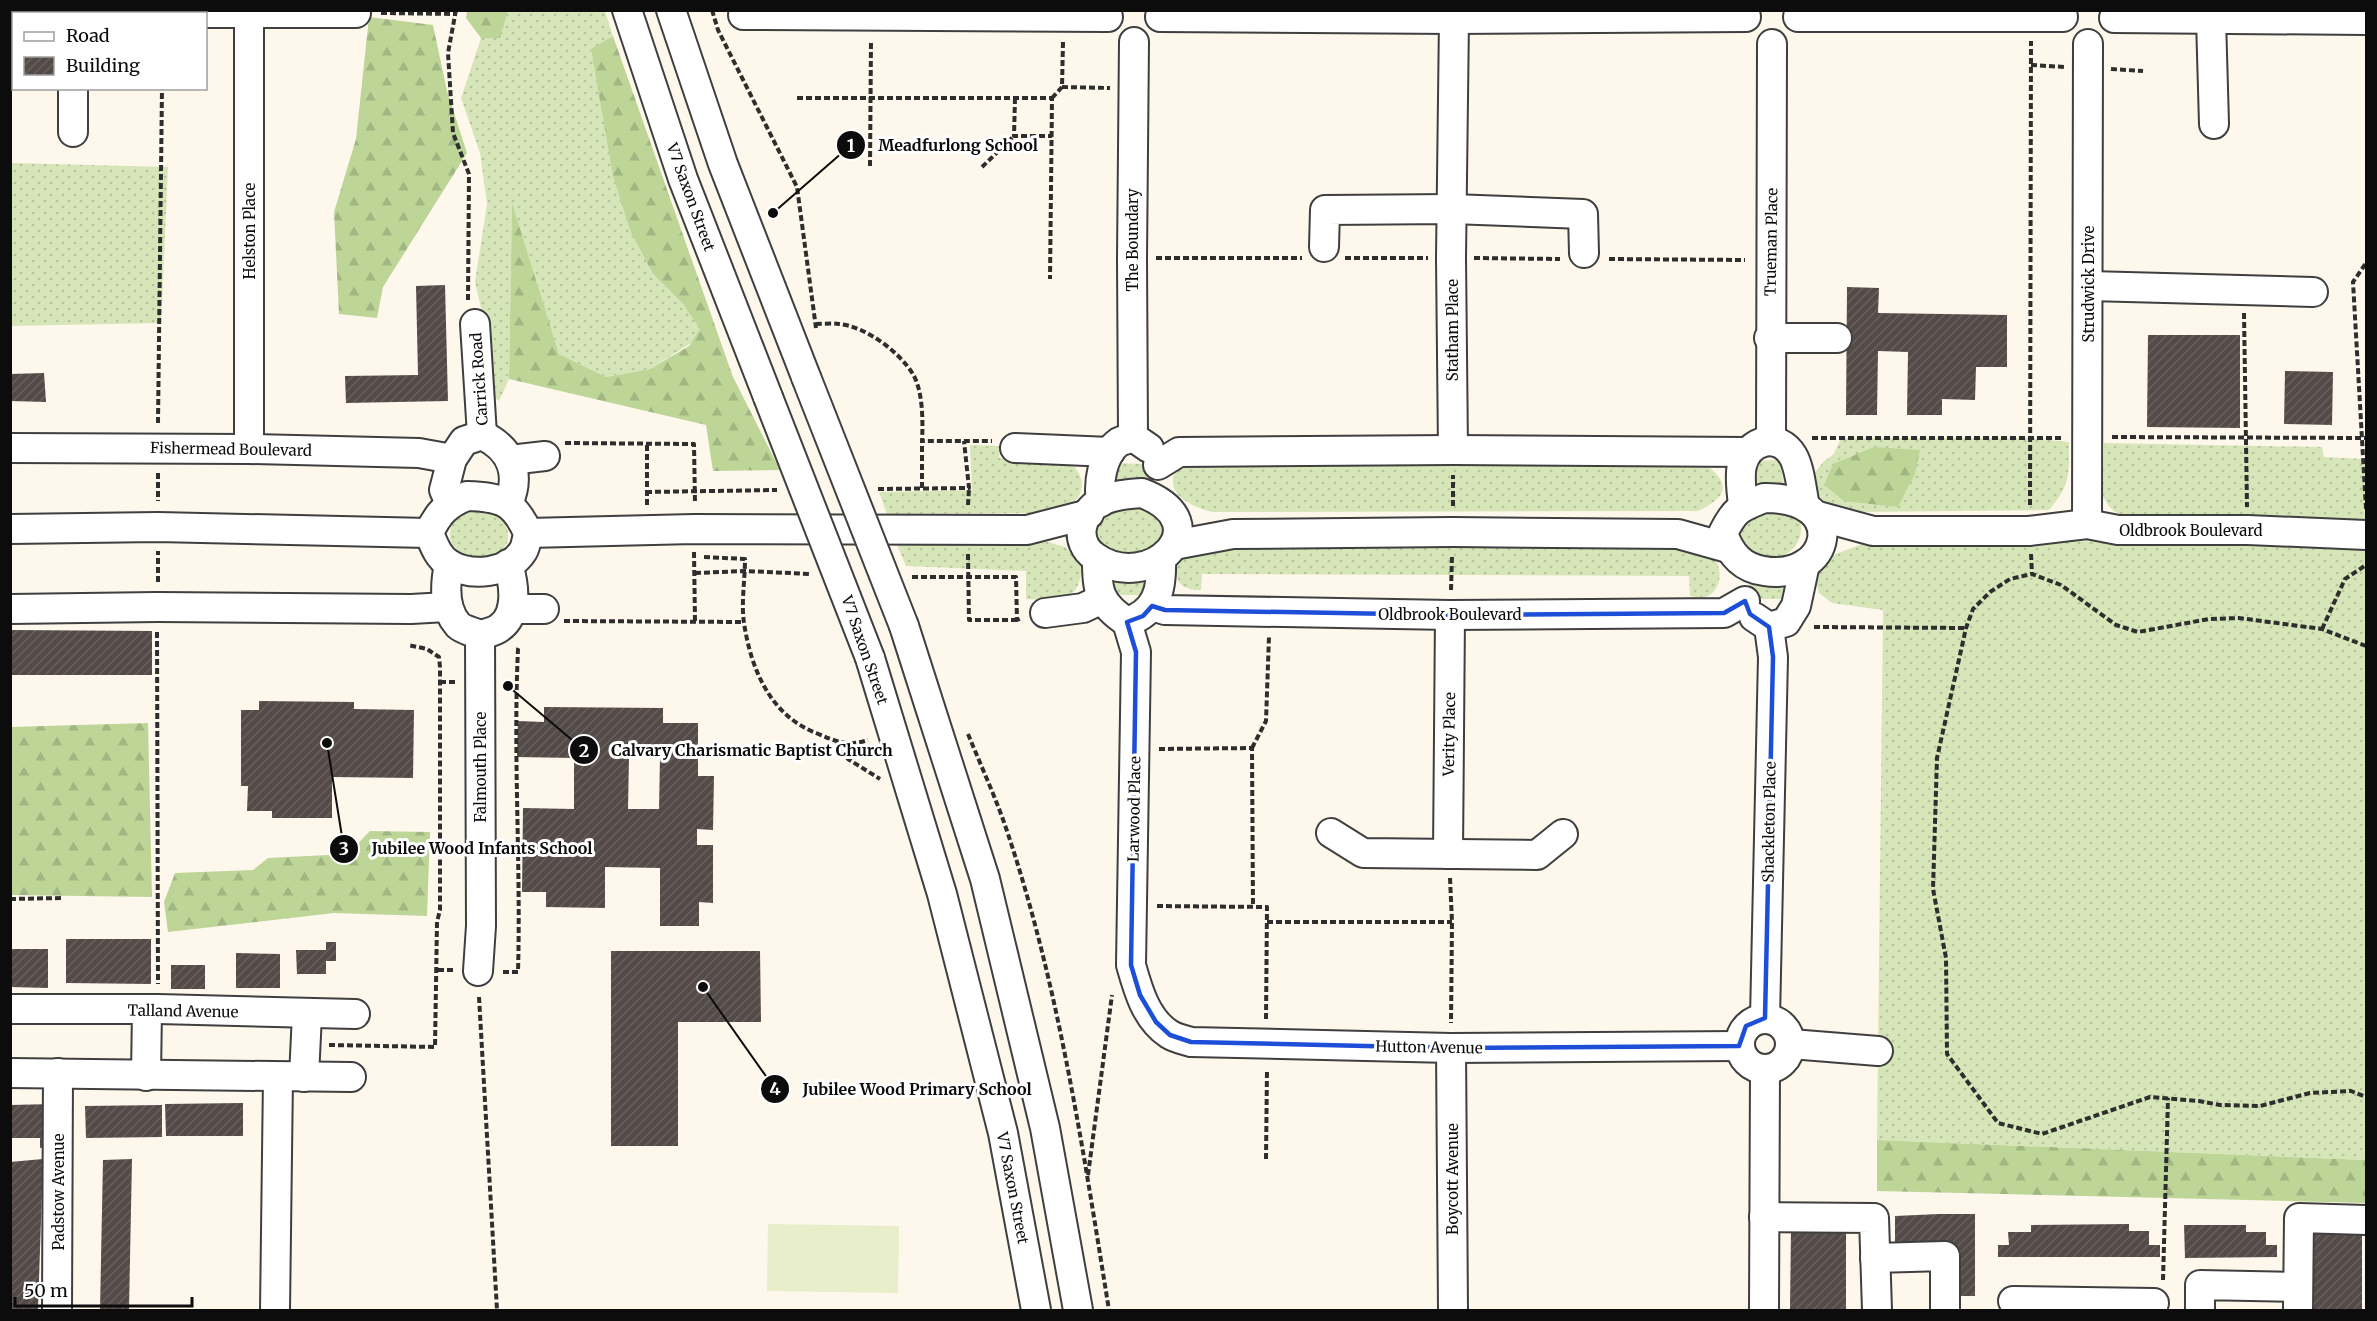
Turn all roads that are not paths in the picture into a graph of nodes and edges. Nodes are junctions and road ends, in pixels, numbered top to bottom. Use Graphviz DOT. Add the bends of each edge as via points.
graph roads {
  1 [pos="627,10"];
  2 [pos="671,10"];
  3 [pos="72,12"];
  4 [pos="249,12"];
  5 [pos="356,13"];
  6 [pos="911,14"];
  7 [pos="1109,14"];
  8 [pos="1159,14"];
  9 [pos="1747,14"];
  10 [pos="1797,14"];
  11 [pos="2063,14"];
  12 [pos="2113,14"];
  13 [pos="743,15"];
  14 [pos="1454,19"];
  15 [pos="2211,19"];
  16 [pos="2367,20"];
  17 [pos="1134,42"];
  18 [pos="2088,44"];
  19 [pos="1772,45"];
  20 [pos="73,90"];
  21 [pos="2214,124"];
  22 [pos="73,132"];
  23 [pos="1452,209"];
  24 [pos="1584,253"];
  25 [pos="1326,254"];
  26 [pos="2089,286"];
  27 [pos="2313,292"];
  28 [pos="475,324"];
  29 [pos="1769,338"];
  30 [pos="1837,338"];
  31 [pos="482,435"];
  32 [pos="1134,437"];
  33 [pos="1759,446"];
  34 [pos="10,447"];
  35 [pos="1015,448"];
  36 [pos="249,449"];
  37 [pos="550,449"];
  38 [pos="1453,450"];
  39 [pos="1110,452"];
  40 [pos="452,459"];
  41 [pos="510,460"];
  42 [pos="1158,465"];
  43 [pos="450,503"];
  44 [pos="508,504"];
  45 [pos="1095,508"];
  46 [pos="1738,511"];
  47 [pos="1812,511"];
  48 [pos="2087,524"];
  49 [pos="10,529"];
  50 [pos="1027,530"];
  51 [pos="1168,531"];
  52 [pos="1873,531"];
  53 [pos="429,533"];
  54 [pos="528,533"];
  55 [pos="1678,534"];
  56 [pos="2367,535"];
  57 [pos="1089,551"];
  58 [pos="1735,556"];
  59 [pos="1811,558"];
  60 [pos="449,564"];
  61 [pos="508,564"];
  62 [pos="1102,599"];
  63 [pos="1745,602"];
  64 [pos="1152,606"];
  65 [pos="447,608"];
  66 [pos="10,609"];
  67 [pos="512,609"];
  68 [pos="1045,613"];
  69 [pos="550,615"];
  70 [pos="1450,615"];
  71 [pos="1127,622"];
  72 [pos="1769,627"];
  73 [pos="480,635"];
  74 [pos="1330,832"];
  75 [pos="1563,834"];
  76 [pos="1448,854"];
  77 [pos="478,971"];
  78 [pos="1140,996"];
  79 [pos="10,1009"];
  80 [pos="147,1009"];
  81 [pos="307,1014"];
  82 [pos="355,1014"];
  83 [pos="1765,1018"];
  84 [pos="1791,1044"];
  85 [pos="1739,1046"];
  86 [pos="1451,1048"];
  87 [pos="1878,1051"];
  88 [pos="1765,1070"];
  89 [pos="10,1073"];
  90 [pos="58,1073"];
  91 [pos="146,1076"];
  92 [pos="291,1077"];
  93 [pos="351,1077"];
  94 [pos="1764,1217"];
  95 [pos="2367,1220"];
  96 [pos="1875,1258"];
  97 [pos="2298,1299"];
  98 [pos="2013,1302"];
  99 [pos="2154,1304"];
  100 [pos="2083,1307"];
  101 [pos="57,1311"];
  102 [pos="274,1311"];
  103 [pos="1036,1311"];
  104 [pos="1078,1311"];
  105 [pos="1453,1311"];
  106 [pos="1764,1311"];
  107 [pos="1876,1311"];
  108 [pos="1946,1311"];
  109 [pos="2200,1311"];
  1 -- 103 [label="street, V7 Saxon Street, bridge" via="683,179 870,658 942,894 1003,1133"];
  2 -- 104 [label="street, bridge" via="723,164 904,626 985,879 1045,1128"];
  3 -- 4 [label="street"];
  4 -- 5 [label="street"];
  4 -- 36 [label="street, Helston Place"];
  6 -- 7 [label="street" via="1063,18"];
  6 -- 13 [label="street"];
  7 -- 17 [label="street" via="1110,25 1119,37"];
  8 -- 14 [label="street"];
  8 -- 17 [label="street" via="1155,32"];
  9 -- 14 [label="street"];
  9 -- 19 [label="street" via="1750,33"];
  10 -- 11 [label="street"];
  10 -- 19 [label="street" via="1793,33"];
  11 -- 18 [label="street" via="2067,33"];
  12 -- 15 [label="street"];
  12 -- 18 [label="street" via="2113,26 2104,39"];
  14 -- 23 [label="street, Statham Place"];
  15 -- 16 [label="street"];
  15 -- 21 [label="street"];
  17 -- 32 [label="street, The Boundary"];
  18 -- 26 [label="street, Strudwick Drive"];
  19 -- 29 [label="street, Trueman Place"];
  20 -- 22 [label="street"];
  23 -- 24 [label="street" via="1583,214"];
  23 -- 25 [label="street" via="1325,210"];
  23 -- 38 [label="street, Statham Place"];
  26 -- 27 [label="street"];
  26 -- 48 [label="street, Strudwick Drive"];
  28 -- 31 [label="street, Carrick Road"];
  29 -- 30 [label="street"];
  29 -- 33 [label="street, Trueman Place"];
  31 -- 40 [label="street" via="464,441"];
  31 -- 41 [label="street" via="498,442"];
  32 -- 39 [label="street" via="1120,442"];
  32 -- 42 [label="street" via="1151,450"];
  33 -- 38 [label="street"];
  33 -- 46 [label="street, Trueman Place" via="1741,466"];
  33 -- 47 [label="street" via="1782,444 1794,457"];
  34 -- 36 [label="street, Fishermead Boulevard"];
  35 -- 39 [label="street"];
  36 -- 40 [label="street, Fishermead Boulevard" via="419,453"];
  37 -- 41 [label="street"];
  38 -- 42 [label="street" via="1179,452"];
  39 -- 45 [label="street" via="1098,485"];
  40 -- 43 [label="street" via="444,490"];
  41 -- 44 [label="street" via="515,489"];
  42 -- 51 [label="street"];
  43 -- 44 [label="street" via="467,496 490,496"];
  43 -- 53 [label="street" via="437,516"];
  44 -- 54 [label="street" via="520,514"];
  45 -- 50 [label="street, Oldbrook Boulevard"];
  45 -- 51 [label="street, Oldbrook Boulevard" via="1119,495 1142,493"];
  45 -- 57 [label="street" via="1081,529"];
  46 -- 47 [label="street, Oldbrook Boulevard" via="1764,498 1785,498"];
  46 -- 55 [label="street, Oldbrook Boulevard"];
  46 -- 58 [label="street" via="1723,534"];
  47 -- 52 [label="street, Oldbrook Boulevard"];
  47 -- 59 [label="street" via="1824,534"];
  48 -- 52 [label="street, Oldbrook Boulevard" via="2029,531"];
  48 -- 56 [label="street, Oldbrook Boulevard" via="2118,530"];
  49 -- 53 [label="street" via="158,527"];
  50 -- 54 [label="street, Oldbrook Boulevard" via="790,529 692,513"];
  50 -- 57 [label="street, Oldbrook Boulevard"];
  51 -- 55 [label="street, Oldbrook Boulevard"];
  51 -- 57 [label="street, Oldbrook Boulevard" via="1139,567 1122,567"];
  51 -- 64 [label="street" via="1162,579"];
  52 -- 59 [label="street, Oldbrook Boulevard"];
  53 -- 60 [label="street" via="437,552"];
  54 -- 61 [label="street" via="523,552"];
  55 -- 58 [label="street, Oldbrook Boulevard"];
  57 -- 62 [label="street"];
  58 -- 59 [label="street, Oldbrook Boulevard" via="1757,570 1772,573 1791,571"];
  58 -- 63 [label="street"];
  59 -- 72 [label="street" via="1796,606 1786,622"];
  60 -- 61 [label="street" via="470,572 491,572"];
  60 -- 65 [label="street" via="445,580"];
  61 -- 67 [label="street" via="514,583"];
  62 -- 68 [label="street" via="1083,608"];
  62 -- 71 [label="street" via="1110,611"];
  63 -- 70 [label="street, Oldbrook Boulevard" via="1724,613"];
  63 -- 72 [label="street" via="1750,614"];
  64 -- 70 [label="street, Oldbrook Boulevard" via="1165,610"];
  64 -- 71 [label="street" via="1143,616"];
  65 -- 66 [label="street"];
  65 -- 73 [label="street" via="459,626"];
  67 -- 69 [label="street"];
  67 -- 73 [label="street" via="500,628"];
  70 -- 76 [label="street, Verity Place"];
  71 -- 78 [label="street, Larwood Place" via="1136,652 1131,965"];
  72 -- 83 [label="street, Shackleton Place" via="1773,657"];
  73 -- 77 [label="street, Falmouth Place"];
  74 -- 76 [label="street" via="1363,853"];
  75 -- 76 [label="street" via="1537,855"];
  78 -- 86 [label="street, Hutton Avenue" via="1156,1022 1170,1035 1191,1042"];
  79 -- 80 [label="street, Talland Avenue"];
  80 -- 81 [label="street, Talland Avenue"];
  80 -- 91 [label="street"];
  81 -- 82 [label="street, Talland Avenue"];
  81 -- 92 [label="street" via="305,1044"];
  83 -- 84 [label="street" via="1783,1026"];
  83 -- 85 [label="street" via="1746,1026"];
  84 -- 87 [label="street"];
  84 -- 88 [label="street" via="1781,1064"];
  85 -- 86 [label="street, Hutton Avenue"];
  85 -- 88 [label="street" via="1747,1063"];
  86 -- 105 [label="street, Boycott Avenue"];
  88 -- 94 [label="street"];
  89 -- 90 [label="street"];
  90 -- 91 [label="street"];
  90 -- 101 [label="street, Padstow Avenue"];
  91 -- 92 [label="street"];
  92 -- 93 [label="street"];
  92 -- 102 [label="street"];
  94 -- 96 [label="street" via="1874,1218"];
  94 -- 106 [label="street"];
  95 -- 97 [label="street" via="2299,1218"];
  96 -- 107 [label="street"];
  96 -- 108 [label="street" via="1946,1256"];
  97 -- 109 [label="street" via="2200,1285"];
  98 -- 100 [label="street"];
  99 -- 100 [label="street"];
}
